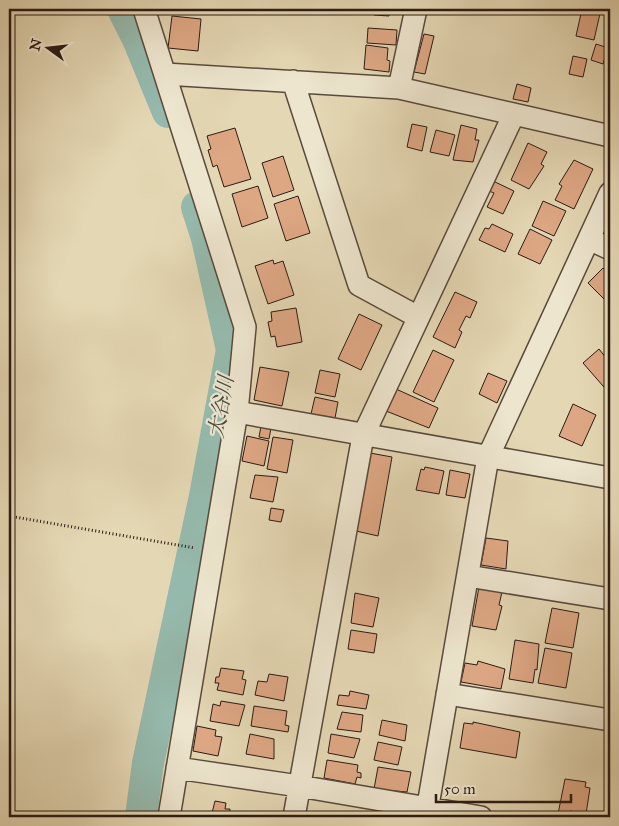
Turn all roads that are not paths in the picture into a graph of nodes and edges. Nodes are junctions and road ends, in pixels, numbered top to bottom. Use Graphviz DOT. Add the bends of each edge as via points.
graph roads {
  1 [pos="144,9"];
  2 [pos="416,9"];
  3 [pos="166,74"];
  4 [pos="293,81"];
  5 [pos="399,88"];
  6 [pos="514,114"];
  7 [pos="610,136"];
  8 [pos="610,192"];
  9 [pos="589,239"];
  10 [pos="610,249"];
  11 [pos="418,317"];
  12 [pos="237,412"];
  13 [pos="363,436"];
  14 [pos="488,457"];
  15 [pos="610,478"];
  16 [pos="468,576"];
  17 [pos="610,599"];
  18 [pos="446,694"];
  19 [pos="610,720"];
  20 [pos="177,768"];
  21 [pos="299,786"];
  22 [pos="426,813"];
  23 [pos="169,817"];
  24 [pos="294,817"];
  25 [pos="481,817"];
  1 -- 3 [label="street"];
  2 -- 5 [label="street"];
  3 -- 4 [label="street"];
  3 -- 12 [label="street" via="245,327"];
  4 -- 5 [label="street"];
  4 -- 11 [label="street" via="359,285"];
  5 -- 6 [label="street"];
  6 -- 7 [label="street"];
  6 -- 11 [label="street"];
  8 -- 9 [label="street"];
  9 -- 10 [label="street"];
  9 -- 14 [label="street"];
  11 -- 13 [label="street"];
  12 -- 13 [label="street"];
  12 -- 20 [label="street"];
  13 -- 14 [label="street"];
  13 -- 21 [label="street"];
  14 -- 15 [label="street"];
  14 -- 16 [label="street"];
  16 -- 17 [label="street"];
  16 -- 18 [label="street"];
  18 -- 19 [label="street"];
  18 -- 22 [label="street"];
  20 -- 21 [label="street"];
  20 -- 23 [label="street"];
  21 -- 22 [label="street"];
  21 -- 24 [label="street"];
  22 -- 25 [label="street"];
}
